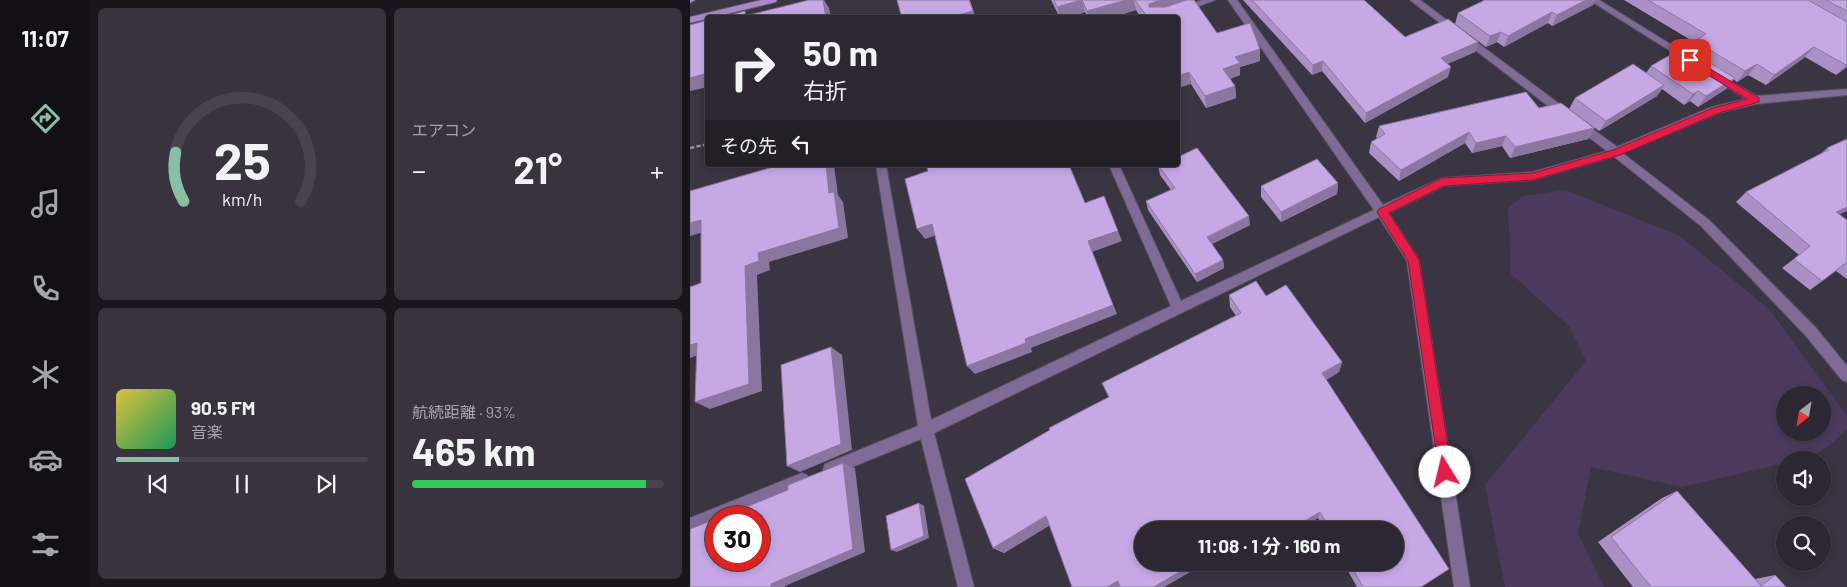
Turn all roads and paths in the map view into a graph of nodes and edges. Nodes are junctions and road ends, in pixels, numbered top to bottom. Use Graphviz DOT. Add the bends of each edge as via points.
graph roads {
  1 [pos="773,0"];
  2 [pos="1211,0"];
  3 [pos="1232,0"];
  4 [pos="1414,0"];
  5 [pos="1593,0"];
  6 [pos="711,15"];
  7 [pos="1165,15"];
  8 [pos="705,16"];
  9 [pos="690,20"];
  10 [pos="1847,92"];
  11 [pos="1756,100"];
  12 [pos="705,145"];
  13 [pos="690,148"];
  14 [pos="1616,152"];
  15 [pos="881,167"];
  16 [pos="1115,167"];
  17 [pos="1382,212"];
  18 [pos="1178,309"];
  19 [pos="1847,376"];
  20 [pos="926,430"];
  21 [pos="690,526"];
  22 [pos="966,587"];
  23 [pos="1462,587"];
  1 -- 6 [label="street"];
  2 -- 7 [label="street"];
  3 -- 17 [label="street"];
  4 -- 14 [label="street"];
  5 -- 11 [label="street"];
  8 -- 9 [label="street"];
  10 -- 11 [label="street"];
  11 -- 14 [label="street" via="1716,110"];
  12 -- 13 [label="path"];
  14 -- 17 [label="street" via="1533,176 1442,182"];
  14 -- 19 [label="street" via="1705,223 1810,332"];
  15 -- 20 [label="street"];
  16 -- 18 [label="street"];
  17 -- 18 [label="street"];
  17 -- 23 [label="street" via="1414,260"];
  18 -- 20 [label="street"];
  20 -- 21 [label="street"];
  20 -- 22 [label="street"];
}
